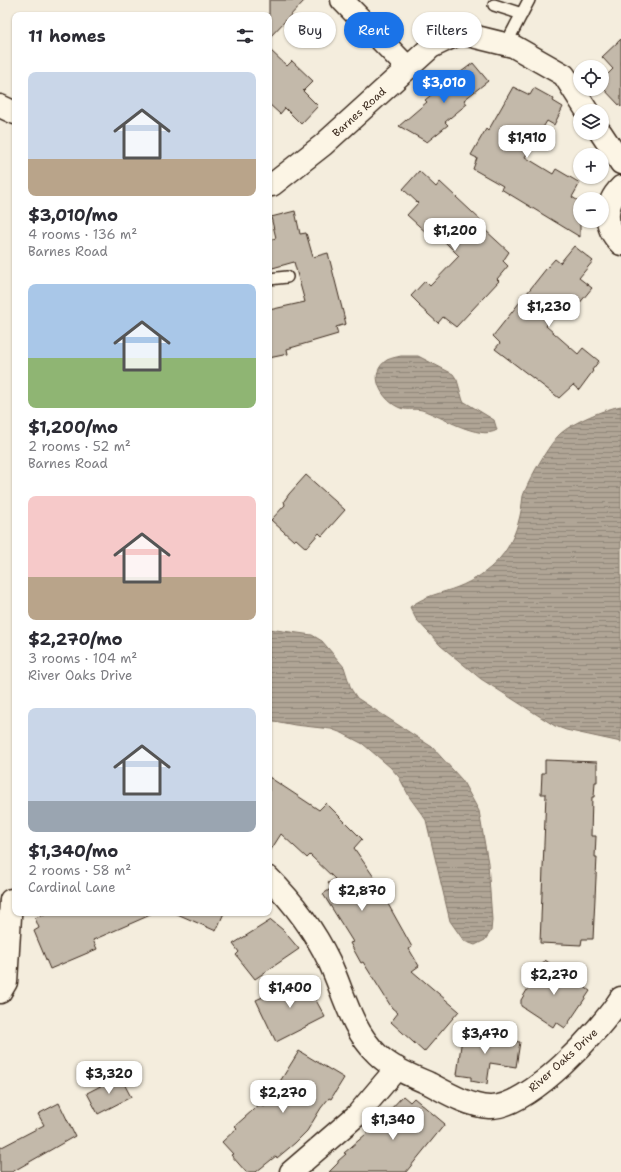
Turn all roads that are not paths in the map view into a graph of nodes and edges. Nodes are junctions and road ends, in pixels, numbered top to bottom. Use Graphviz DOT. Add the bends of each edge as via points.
graph roads {
  1 [pos="342,0"];
  2 [pos="529,0"];
  3 [pos="494,5"];
  4 [pos="522,14"];
  5 [pos="506,44"];
  6 [pos="408,68"];
  7 [pos="583,104"];
  8 [pos="0,106"];
  9 [pos="12,112"];
  10 [pos="606,140"];
  11 [pos="621,163"];
  12 [pos="272,185"];
  13 [pos="621,187"];
  14 [pos="621,244"];
  15 [pos="287,277"];
  16 [pos="272,279"];
  17 [pos="272,881"];
  18 [pos="9,895"];
  19 [pos="0,992"];
  20 [pos="621,998"];
  21 [pos="397,1068"];
  22 [pos="291,1172"];
  1 -- 6 [label="street"];
  2 -- 4 [label="lane"];
  3 -- 4 [label="lane"];
  4 -- 5 [label="lane"];
  5 -- 6 [label="street, Barnes Road" via="460,33 431,47"];
  5 -- 7 [label="street, Barnes Road" via="564,75"];
  6 -- 12 [label="street, Barnes Road" via="323,145"];
  8 -- 9 [label="street"];
  10 -- 11 [label="street"];
  13 -- 14 [label="street" via="612,198 608,211 608,225 614,238"];
  15 -- 16 [label="lane"];
  17 -- 21 [label="street, River Oaks Drive" via="297,910 316,938 329,962 350,1016 358,1028 377,1055"];
  18 -- 19 [label="street" via="6,982"];
  20 -- 21 [label="street, River Oaks Drive" via="609,1017 578,1049 530,1091 510,1102 489,1107 466,1101"];
  21 -- 22 [label="street" via="357,1115"];
}
